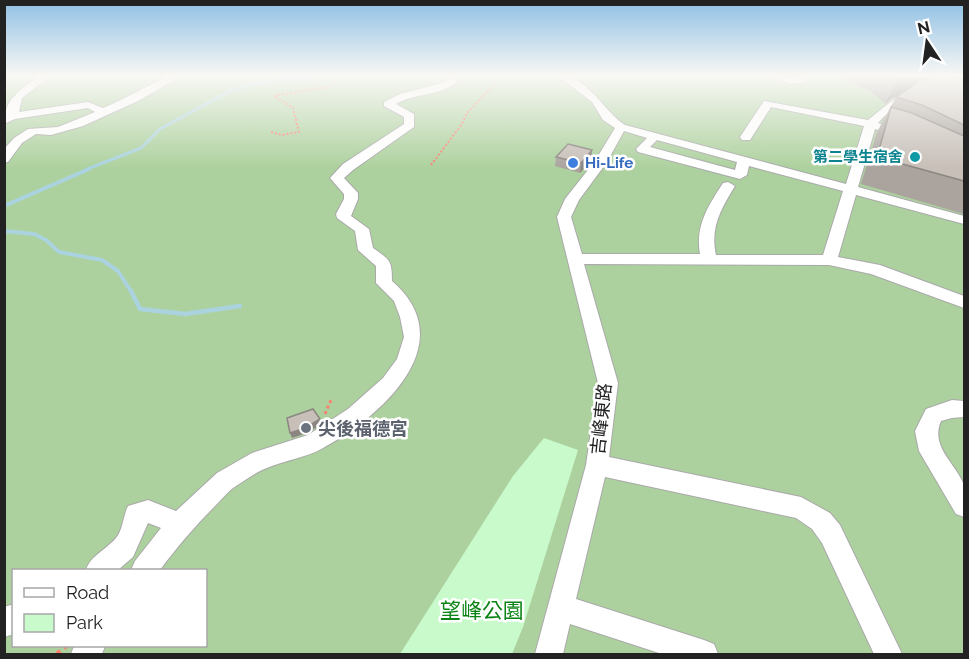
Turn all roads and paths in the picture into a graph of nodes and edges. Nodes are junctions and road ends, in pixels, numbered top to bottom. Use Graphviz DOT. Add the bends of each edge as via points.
graph roads {
  1 [pos="78,107"];
  2 [pos="95,107"];
  3 [pos="115,107"];
  4 [pos="291,107"];
  5 [pos="393,107"];
  6 [pos="473,107"];
  7 [pos="601,107"];
  8 [pos="766,107"];
  9 [pos="786,107"];
  10 [pos="892,107"];
  11 [pos="102,112"];
  12 [pos="8,119"];
  13 [pos="871,124"];
  14 [pos="621,127"];
  15 [pos="271,132"];
  16 [pos="746,137"];
  17 [pos="913,139"];
  18 [pos="4,159"];
  19 [pos="431,165"];
  20 [pos="728,186"];
  21 [pos="852,190"];
  22 [pos="964,220"];
  23 [pos="574,259"];
  24 [pos="709,260"];
  25 [pos="830,260"];
  26 [pos="964,302"];
  27 [pos="964,409"];
  28 [pos="597,465"];
  29 [pos="964,506"];
  30 [pos="186,518"];
  31 [pos="100,569"];
  32 [pos="145,569"];
  33 [pos="561,608"];
  34 [pos="549,654"];
  35 [pos="704,654"];
  36 [pos="888,654"];
  1 -- 12 [label="street"];
  2 -- 11 [label="street"];
  3 -- 11 [label="street"];
  4 -- 15 [label="path" via="299,132"];
  5 -- 30 [label="street" via="410,116 410,125 337,178 351,193 344,218 362,229 366,250 384,264 384,283 401,298 409,317 413,337 406,361 390,384 355,415 315,442 260,460 225,480"];
  6 -- 19 [label="path"];
  7 -- 14 [label="street" via="607,118"];
  8 -- 16 [label="street"];
  9 -- 13 [label="street"];
  10 -- 13 [label="street"];
  11 -- 18 [label="street" via="51,132 27,133"];
  13 -- 17 [label="street"];
  13 -- 21 [label="street"];
  14 -- 21 [label="street" via="654,137 642,149 740,175 744,161"];
  14 -- 23 [label="street, 吉峰東路" via="564,217"];
  20 -- 24 [label="street" via="705,228"];
  21 -- 22 [label="street"];
  21 -- 25 [label="street"];
  23 -- 24 [label="street"];
  23 -- 28 [label="street, 吉峰東路" via="608,383"];
  24 -- 25 [label="street"];
  25 -- 26 [label="street" via="874,269"];
  27 -- 29 [label="street" via="933,415 926,431 930,451"];
  28 -- 33 [label="street, 吉峰東路"];
  28 -- 36 [label="street" via="801,508 821,520"];
  30 -- 31 [label="street" via="158,512 136,514 124,548"];
  30 -- 32 [label="street"];
  33 -- 34 [label="street, 吉峰東路"];
  33 -- 35 [label="street"];
}
